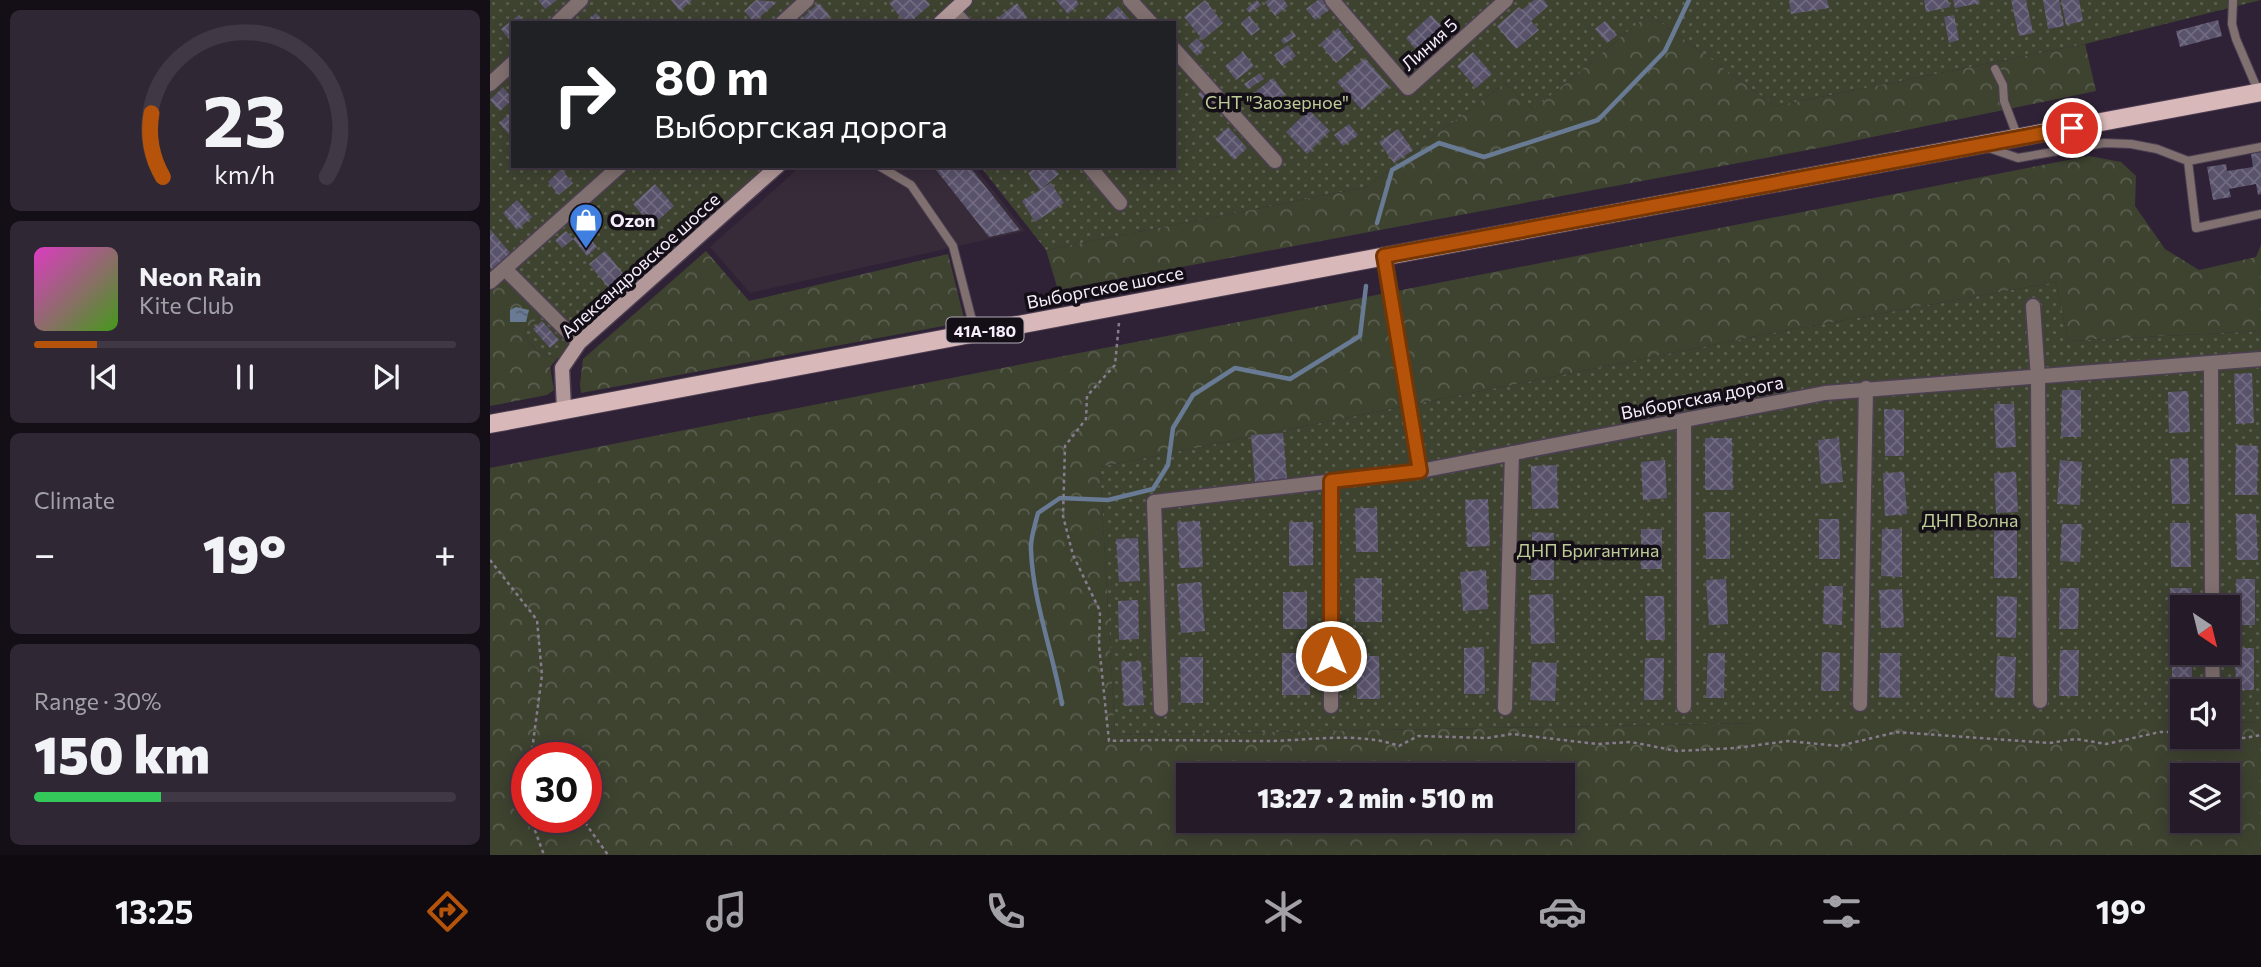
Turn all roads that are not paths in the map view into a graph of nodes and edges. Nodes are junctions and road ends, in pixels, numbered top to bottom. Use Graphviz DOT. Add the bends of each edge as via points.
graph roads {
  1 [pos="581,0"];
  2 [pos="807,0"];
  3 [pos="965,0"];
  4 [pos="1130,0"];
  5 [pos="1332,0"];
  6 [pos="1506,0"];
  7 [pos="2233,0"];
  8 [pos="953,11"];
  9 [pos="558,21"];
  10 [pos="784,21"];
  11 [pos="942,21"];
  12 [pos="962,21"];
  13 [pos="1149,21"];
  14 [pos="1176,51"];
  15 [pos="511,65"];
  16 [pos="1994,69"];
  17 [pos="490,84"];
  18 [pos="2260,92"];
  19 [pos="2018,138"];
  20 [pos="1980,145"];
  21 [pos="2261,147"];
  22 [pos="1275,160"];
  23 [pos="2188,161"];
  24 [pos="618,168"];
  25 [pos="776,168"];
  26 [pos="882,168"];
  27 [pos="1091,168"];
  28 [pos="1121,203"];
  29 [pos="2261,214"];
  30 [pos="1384,256"];
  31 [pos="505,269"];
  32 [pos="490,282"];
  33 [pos="2033,306"];
  34 [pos="975,332"];
  35 [pos="579,343"];
  36 [pos="2261,359"];
  37 [pos="2211,363"];
  38 [pos="2038,378"];
  39 [pos="1866,388"];
  40 [pos="564,409"];
  41 [pos="1684,421"];
  42 [pos="490,424"];
  43 [pos="1512,453"];
  44 [pos="1420,471"];
  45 [pos="1331,481"];
  46 [pos="2212,595"];
  47 [pos="2040,701"];
  48 [pos="1860,704"];
  49 [pos="1331,706"];
  50 [pos="1684,706"];
  51 [pos="1505,708"];
  52 [pos="1161,709"];
  1 -- 9 [label="street"];
  2 -- 10 [label="street"];
  3 -- 8 [label="street"];
  4 -- 13 [label="street"];
  5 -- 6 [label="street, Линия 5" via="1408,88"];
  7 -- 18 [label="lane" via="2236,39"];
  8 -- 11 [label="street"];
  8 -- 12 [label="street"];
  14 -- 22 [label="street"];
  15 -- 17 [label="street"];
  16 -- 19 [label="lane"];
  18 -- 19 [label="main road, 41А-180"];
  19 -- 20 [label="main road, 41А-180"];
  20 -- 23 [label="lane" via="2018,158 2104,143 2131,144"];
  20 -- 30 [label="main road, Выборгское шоссе / 41А-180"];
  21 -- 23 [label="lane"];
  23 -- 29 [label="lane" via="2196,228"];
  24 -- 31 [label="street"];
  25 -- 35 [label="street, Александровское шоссе"];
  26 -- 34 [label="lane" via="911,185 953,246"];
  27 -- 28 [label="street"];
  30 -- 34 [label="main road, Выборгское шоссе / 41А-180"];
  30 -- 44 [label="street"];
  31 -- 32 [label="street"];
  31 -- 35 [label="street"];
  33 -- 38 [label="street"];
  34 -- 40 [label="main road, Выборгское шоссе / 41А-180"];
  35 -- 40 [label="street, Александровское шоссе" via="562,368"];
  36 -- 37 [label="street, Выборгская дорога"];
  37 -- 38 [label="street, Выборгская дорога"];
  37 -- 46 [label="street"];
  38 -- 39 [label="street, Выборгская дорога"];
  38 -- 47 [label="street"];
  39 -- 41 [label="street, Выборгская дорога"];
  39 -- 48 [label="street"];
  40 -- 42 [label="main road, Выборгское шоссе / 41А-180"];
  41 -- 43 [label="street, Выборгская дорога"];
  41 -- 50 [label="street"];
  43 -- 44 [label="street, Выборгская дорога"];
  43 -- 51 [label="street"];
  44 -- 45 [label="street, Выборгская дорога"];
  45 -- 49 [label="street"];
  45 -- 52 [label="street, Выборгская дорога" via="1154,502"];
}
